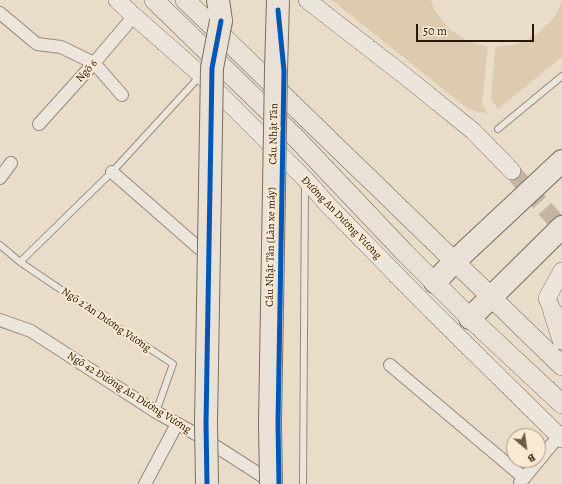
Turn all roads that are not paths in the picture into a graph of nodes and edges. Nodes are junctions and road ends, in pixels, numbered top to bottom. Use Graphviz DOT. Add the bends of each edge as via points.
graph roads {
  1 [pos="117,0"];
  2 [pos="154,0"];
  3 [pos="184,0"];
  4 [pos="307,0"];
  5 [pos="278,5"];
  6 [pos="220,7"];
  7 [pos="0,13"];
  8 [pos="134,16"];
  9 [pos="94,63"];
  10 [pos="562,76"];
  11 [pos="206,81"];
  12 [pos="122,95"];
  13 [pos="39,124"];
  14 [pos="498,129"];
  15 [pos="562,161"];
  16 [pos="11,163"];
  17 [pos="512,171"];
  18 [pos="112,172"];
  19 [pos="0,178"];
  20 [pos="305,179"];
  21 [pos="562,228"];
  22 [pos="0,245"];
  23 [pos="200,249"];
  24 [pos="20,262"];
  25 [pos="454,262"];
  26 [pos="562,271"];
  27 [pos="434,282"];
  28 [pos="491,297"];
  29 [pos="558,317"];
  30 [pos="470,318"];
  31 [pos="0,320"];
  32 [pos="562,340"];
  33 [pos="390,365"];
  34 [pos="562,366"];
  35 [pos="562,404"];
  36 [pos="156,412"];
  37 [pos="177,424"];
  38 [pos="561,435"];
  39 [pos="203,438"];
  40 [pos="522,481"];
  41 [pos="145,484"];
  42 [pos="203,484"];
  43 [pos="207,484"];
  44 [pos="216,484"];
  45 [pos="271,484"];
  46 [pos="275,484"];
  47 [pos="279,484"];
  48 [pos="303,484"];
  1 -- 8 [label="street, Đường An Dương Vương"];
  2 -- 27 [label="main road, Đường An Dương Vương" via="295,137"];
  3 -- 25 [label="main road"];
  4 -- 17 [label="street" via="473,131"];
  5 -- 45 [label="highway, Cầu Nhật Tân, bridge"];
  5 -- 47 [label="highway, Cầu Nhật Tân (Làn xe máy), bridge" via="284,71"];
  6 -- 43 [label="highway, bridge" via="212,68"];
  6 -- 44 [label="highway, bridge" via="214,423"];
  7 -- 9 [label="street" via="37,44 61,47"];
  8 -- 9 [label="street, Ngõ 6"];
  8 -- 11 [label="street, Đường An Dương Vương"];
  9 -- 12 [label="street"];
  9 -- 13 [label="street, Ngõ 6"];
  10 -- 14 [label="lane"];
  11 -- 18 [label="lane"];
  11 -- 20 [label="street, Đường An Dương Vương"];
  11 -- 23 [label="street"];
  15 -- 25 [label="highway"];
  16 -- 19 [label="street"];
  18 -- 23 [label="street"];
  18 -- 24 [label="lane"];
  20 -- 38 [label="street, Đường An Dương Vương" via="426,305"];
  20 -- 48 [label="lane"];
  21 -- 28 [label="highway"];
  22 -- 24 [label="lane, Ngõ 2 An Dương Vương"];
  23 -- 39 [label="street"];
  24 -- 36 [label="lane, Ngõ 2 An Dương Vương" via="172,364"];
  25 -- 27 [label="highway"];
  25 -- 28 [label="main road"];
  26 -- 29 [label="street" via="547,298"];
  27 -- 30 [label="main road, Đường An Dương Vương"];
  28 -- 30 [label="highway"];
  28 -- 34 [label="main road"];
  29 -- 32 [label="main road"];
  30 -- 35 [label="main road, Đường An Dương Vương"];
  31 -- 36 [label="street, Ngõ 42 Đường An Dương Vương" via="31,331"];
  33 -- 40 [label="street"];
  36 -- 37 [label="street, Ngõ 42 Đường An Dương Vương"];
  37 -- 39 [label="street, Ngõ 42 Đường An Dương Vương"];
  37 -- 41 [label="street"];
  38 -- 40 [label="street"];
  39 -- 42 [label="lane"];
  39 -- 46 [label="street, Ngõ 42 Đường An Dương Vương"];
}
